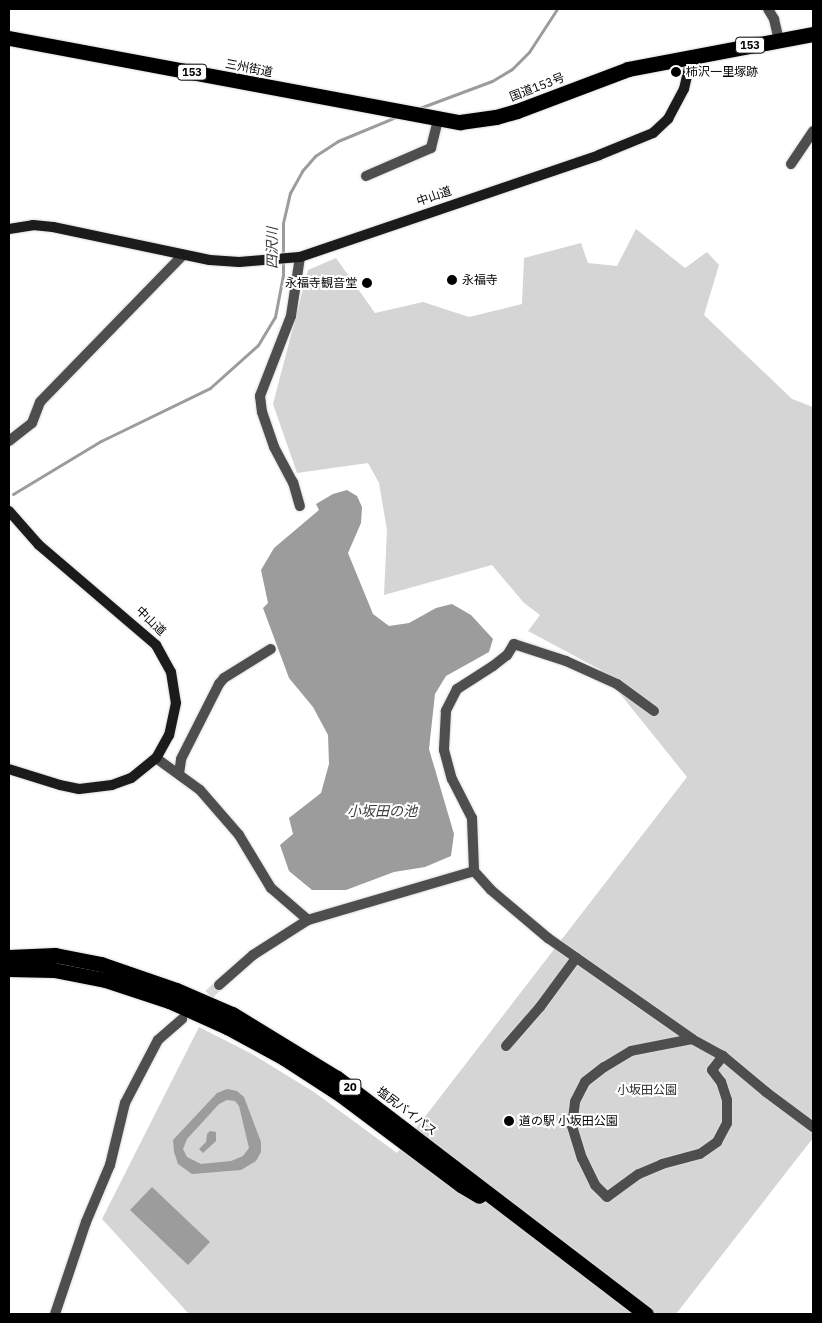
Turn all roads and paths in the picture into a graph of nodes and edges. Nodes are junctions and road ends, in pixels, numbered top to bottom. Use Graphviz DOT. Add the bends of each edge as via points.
graph roads {
  1 [pos="768,9"];
  2 [pos="813,34"];
  3 [pos="9,38"];
  4 [pos="779,40"];
  5 [pos="688,58"];
  6 [pos="395,111"];
  7 [pos="432,118"];
  8 [pos="813,131"];
  9 [pos="791,164"];
  10 [pos="366,176"];
  11 [pos="9,229"];
  12 [pos="183,255"];
  13 [pos="296,258"];
  14 [pos="9,441"];
  15 [pos="300,506"];
  16 [pos="9,510"];
  17 [pos="271,649"];
  18 [pos="654,710"];
  19 [pos="156,758"];
  20 [pos="9,769"];
  21 [pos="179,774"];
  22 [pos="474,871"];
  23 [pos="308,920"];
  24 [pos="9,957"];
  25 [pos="576,958"];
  26 [pos="9,969"];
  27 [pos="219,985"];
  28 [pos="182,1019"];
  29 [pos="692,1039"];
  30 [pos="506,1046"];
  31 [pos="724,1056"];
  32 [pos="813,1127"];
  33 [pos="56,1314"];
  34 [pos="630,1314"];
  35 [pos="646,1314"];
  1 -- 4 [label="street"];
  2 -- 4 [label="highway, 153"];
  3 -- 6 [label="highway, 三州街道 / 153"];
  4 -- 5 [label="highway, 153"];
  5 -- 7 [label="highway, 国道153号 / 153" via="628,69 496,117 460,122"];
  5 -- 13 [label="street, 中山道" via="684,89 668,119 653,133 599,155"];
  6 -- 7 [label="highway, 国道153号 / 153"];
  7 -- 10 [label="street" via="431,148"];
  8 -- 9 [label="street"];
  11 -- 12 [label="street, 中山道" via="53,227"];
  12 -- 13 [label="street, 中山道" via="239,262"];
  12 -- 14 [label="street" via="40,402 32,423"];
  13 -- 15 [label="street" via="291,316 260,396 271,438 293,482"];
  16 -- 19 [label="street, 中山道" via="39,545 136,626 164,657 171,672 176,704 169,735"];
  17 -- 21 [label="street" via="219,684 181,759"];
  18 -- 22 [label="street" via="616,684 566,660 514,644 494,666 457,689 446,711 444,750 452,779 472,818"];
  19 -- 20 [label="street, 中山道" via="130,778 97,788 60,785"];
  19 -- 21 [label="street"];
  21 -- 23 [label="street" via="200,790 240,836 271,888"];
  22 -- 23 [label="street"];
  22 -- 25 [label="street" via="509,906"];
  23 -- 27 [label="street" via="253,954"];
  24 -- 35 [label="highway, 塩尻バイパス / 20" via="55,955 101,964 232,1014 338,1078"];
  25 -- 29 [label="street"];
  25 -- 30 [label="street"];
  26 -- 34 [label="highway, 20" via="54,970 105,980 169,1001 254,1041 348,1100"];
  28 -- 33 [label="street" via="158,1040 125,1103 110,1165 86,1222"];
  29 -- 31 [label="street"];
  29 -- 31 [label="street" via="631,1051 585,1082 575,1102 572,1126 585,1165 595,1185 607,1197 639,1174 700,1154 717,1142 726,1123 727,1100 721,1082 712,1070"];
  31 -- 32 [label="street"];
}
